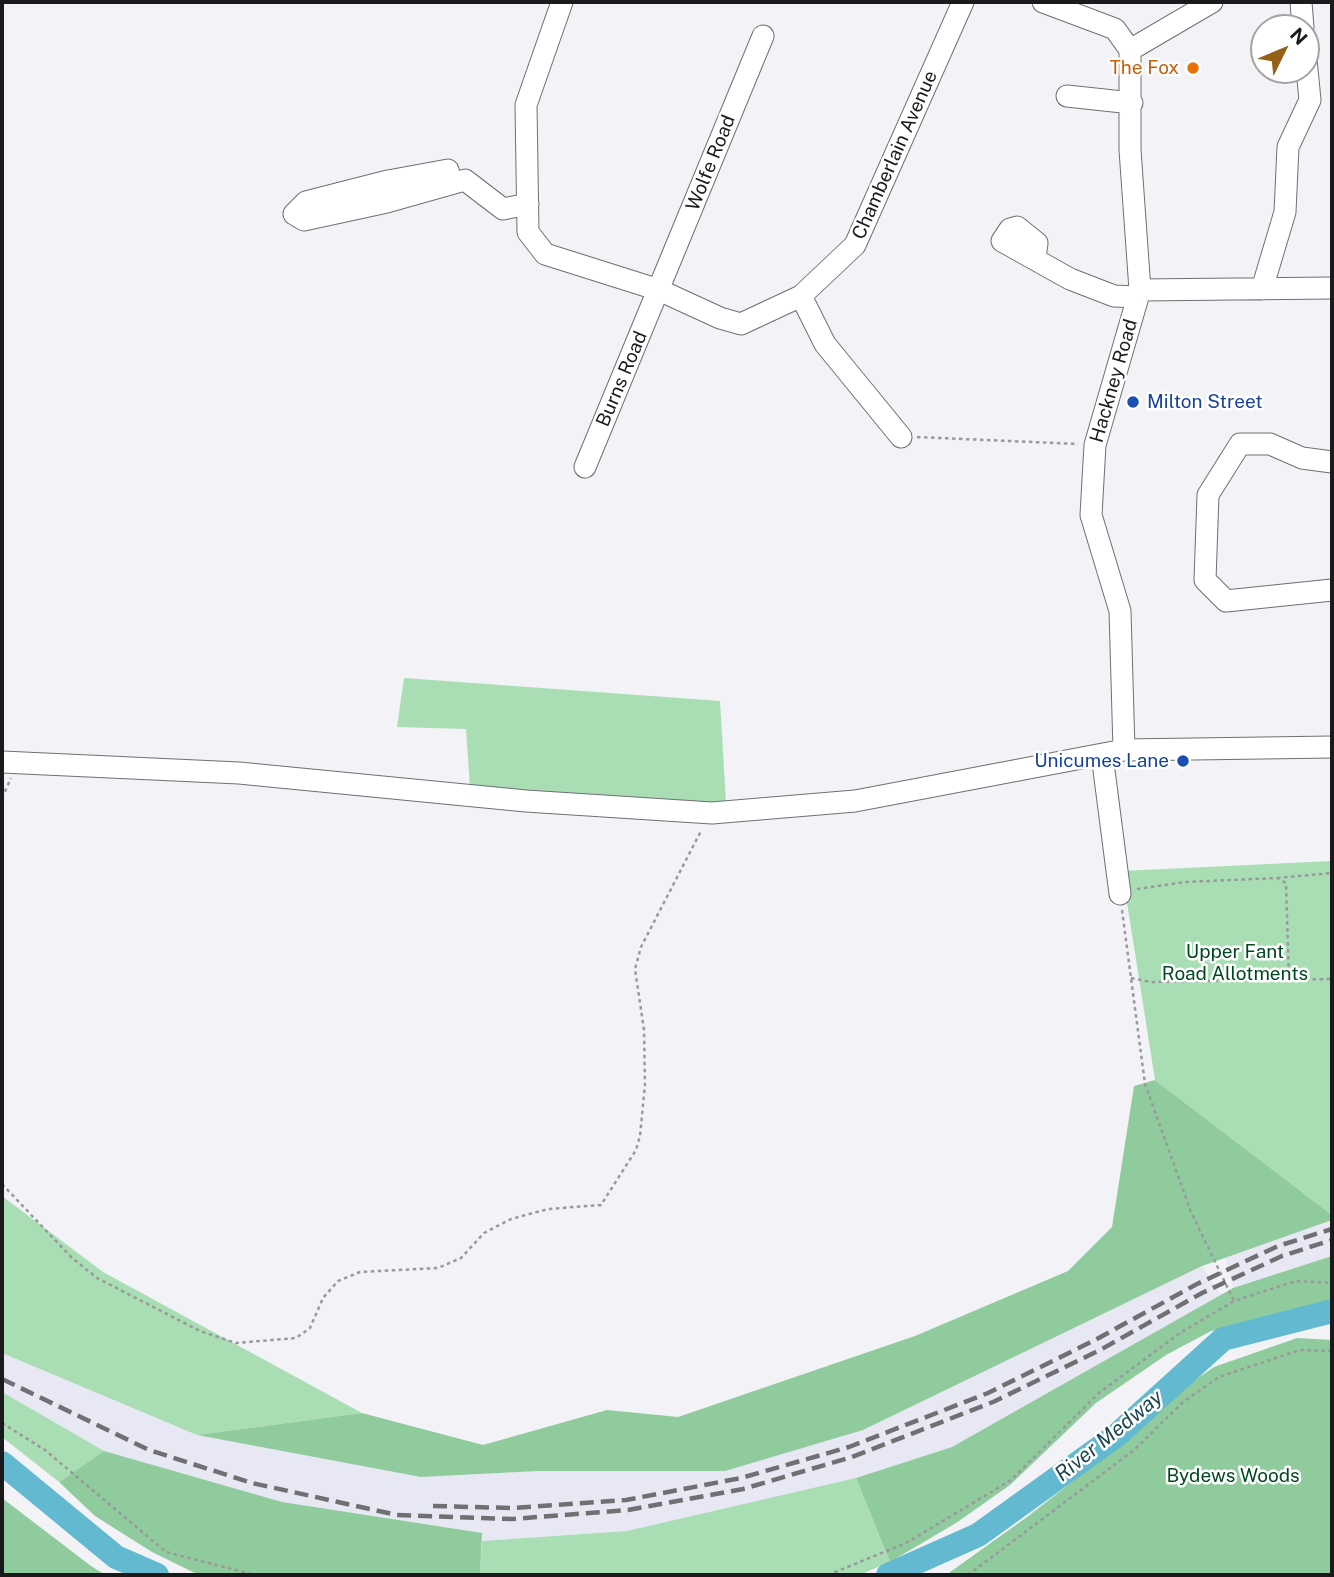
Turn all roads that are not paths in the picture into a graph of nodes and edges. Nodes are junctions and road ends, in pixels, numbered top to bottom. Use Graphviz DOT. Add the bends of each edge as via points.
graph roads {
  1 [pos="562,2"];
  2 [pos="963,2"];
  3 [pos="1043,2"];
  4 [pos="1212,2"];
  5 [pos="763,36"];
  6 [pos="1130,50"];
  7 [pos="1308,84"];
  8 [pos="1067,96"];
  9 [pos="1132,103"];
  10 [pos="388,192"];
  11 [pos="528,204"];
  12 [pos="1035,258"];
  13 [pos="1332,288"];
  14 [pos="1262,289"];
  15 [pos="659,290"];
  16 [pos="1139,294"];
  17 [pos="801,296"];
  18 [pos="901,436"];
  19 [pos="1332,462"];
  20 [pos="585,467"];
  21 [pos="1332,590"];
  22 [pos="1332,747"];
  23 [pos="1124,751"];
  24 [pos="1102,755"];
  25 [pos="2,762"];
  26 [pos="1120,894"];
  1 -- 11 [label="street, Chamberlain Avenue" via="527,105"];
  2 -- 17 [label="street, Chamberlain Avenue" via="855,245"];
  3 -- 6 [label="street" via="1115,29"];
  4 -- 6 [label="street"];
  5 -- 15 [label="street, Wolfe Road"];
  6 -- 9 [label="street, Hackney Road"];
  7 -- 14 [label="street" via="1310,100 1289,147 1285,212"];
  8 -- 9 [label="street" via="1094,89"];
  9 -- 16 [label="street, Hackney Road" via="1130,150"];
  10 -- 11 [label="street" via="465,180 503,209"];
  11 -- 15 [label="street, Chamberlain Avenue" via="528,232 545,254"];
  12 -- 16 [label="street" via="1097,292"];
  13 -- 14 [label="street"];
  14 -- 16 [label="street"];
  15 -- 17 [label="street, Chamberlain Avenue" via="741,324"];
  15 -- 20 [label="street, Burns Road"];
  16 -- 23 [label="street, Hackney Road" via="1095,445 1091,515 1119,611"];
  17 -- 18 [label="street" via="825,344"];
  19 -- 21 [label="street" via="1302,458 1270,444 1240,444 1208,495 1205,580 1226,601"];
  22 -- 23 [label="street"];
  23 -- 24 [label="street"];
  24 -- 25 [label="street" via="855,801 712,813 526,801 239,773"];
  24 -- 26 [label="street"];
}
